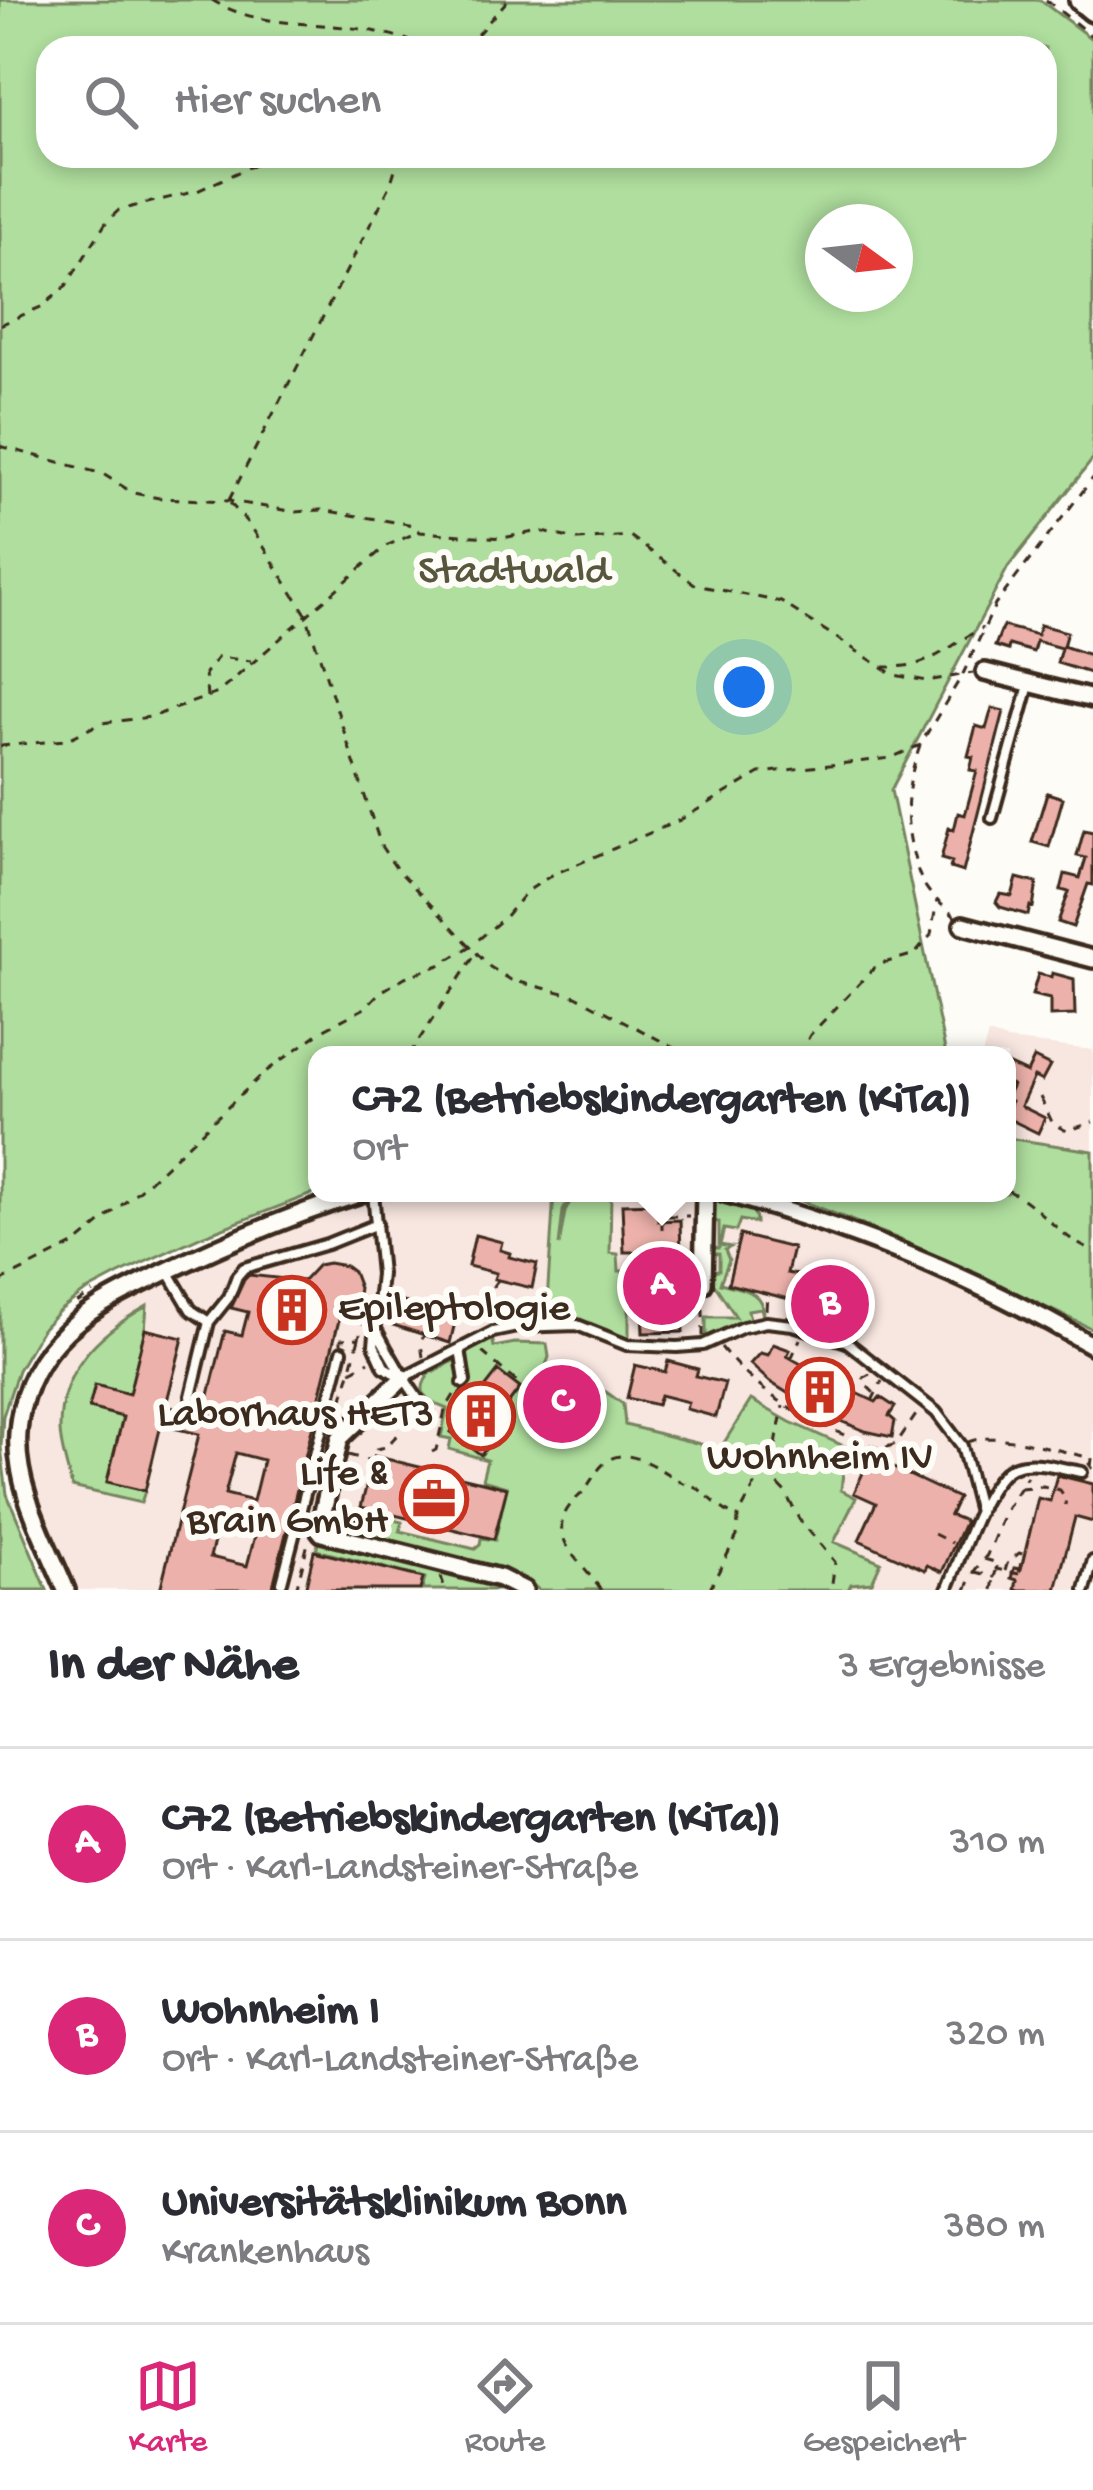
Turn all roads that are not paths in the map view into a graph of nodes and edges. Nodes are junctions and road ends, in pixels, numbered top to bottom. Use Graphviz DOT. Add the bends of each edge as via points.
graph roads {
  1 [pos="1081,0"];
  2 [pos="1093,10"];
  3 [pos="986,672"];
  4 [pos="1030,684"];
  5 [pos="1093,699"];
  6 [pos="992,818"];
  7 [pos="963,925"];
  8 [pos="1093,959"];
  9 [pos="337,1202"];
  10 [pos="374,1202"];
  11 [pos="704,1202"];
  12 [pos="755,1202"];
  13 [pos="377,1224"];
  14 [pos="168,1271"];
  15 [pos="703,1284"];
  16 [pos="209,1322"];
  17 [pos="1093,1346"];
  18 [pos="460,1349"];
  19 [pos="342,1351"];
  20 [pos="403,1378"];
  21 [pos="460,1386"];
  22 [pos="191,1396"];
  23 [pos="420,1402"];
  24 [pos="1089,1469"];
  25 [pos="979,1512"];
  26 [pos="1093,1561"];
  27 [pos="282,1582"];
  28 [pos="66,1590"];
  29 [pos="524,1590"];
  30 [pos="947,1590"];
  31 [pos="1085,1590"];
  1 -- 2 [label="street"];
  3 -- 4 [label="street"];
  4 -- 5 [label="street"];
  4 -- 6 [label="lane"];
  7 -- 8 [label="street"];
  9 -- 14 [label="street"];
  10 -- 13 [label="lane"];
  11 -- 15 [label="street"];
  12 -- 17 [label="street" via="893,1250"];
  13 -- 16 [label="lane" via="244,1268"];
  13 -- 20 [label="lane" via="374,1345 384,1367"];
  14 -- 16 [label="lane" via="191,1310"];
  14 -- 28 [label="street" via="100,1303 56,1342 22,1407 17,1437 25,1488"];
  16 -- 22 [label="lane"];
  18 -- 20 [label="lane"];
  18 -- 21 [label="lane"];
  18 -- 25 [label="lane" via="517,1327 577,1325 627,1345 703,1345 766,1322 835,1336 945,1422 962,1446"];
  19 -- 27 [label="lane"];
  20 -- 23 [label="lane"];
  20 -- 29 [label="street" via="348,1426 311,1525"];
  24 -- 25 [label="lane" via="1013,1466"];
  25 -- 30 [label="lane"];
  26 -- 31 [label="lane"];
}
